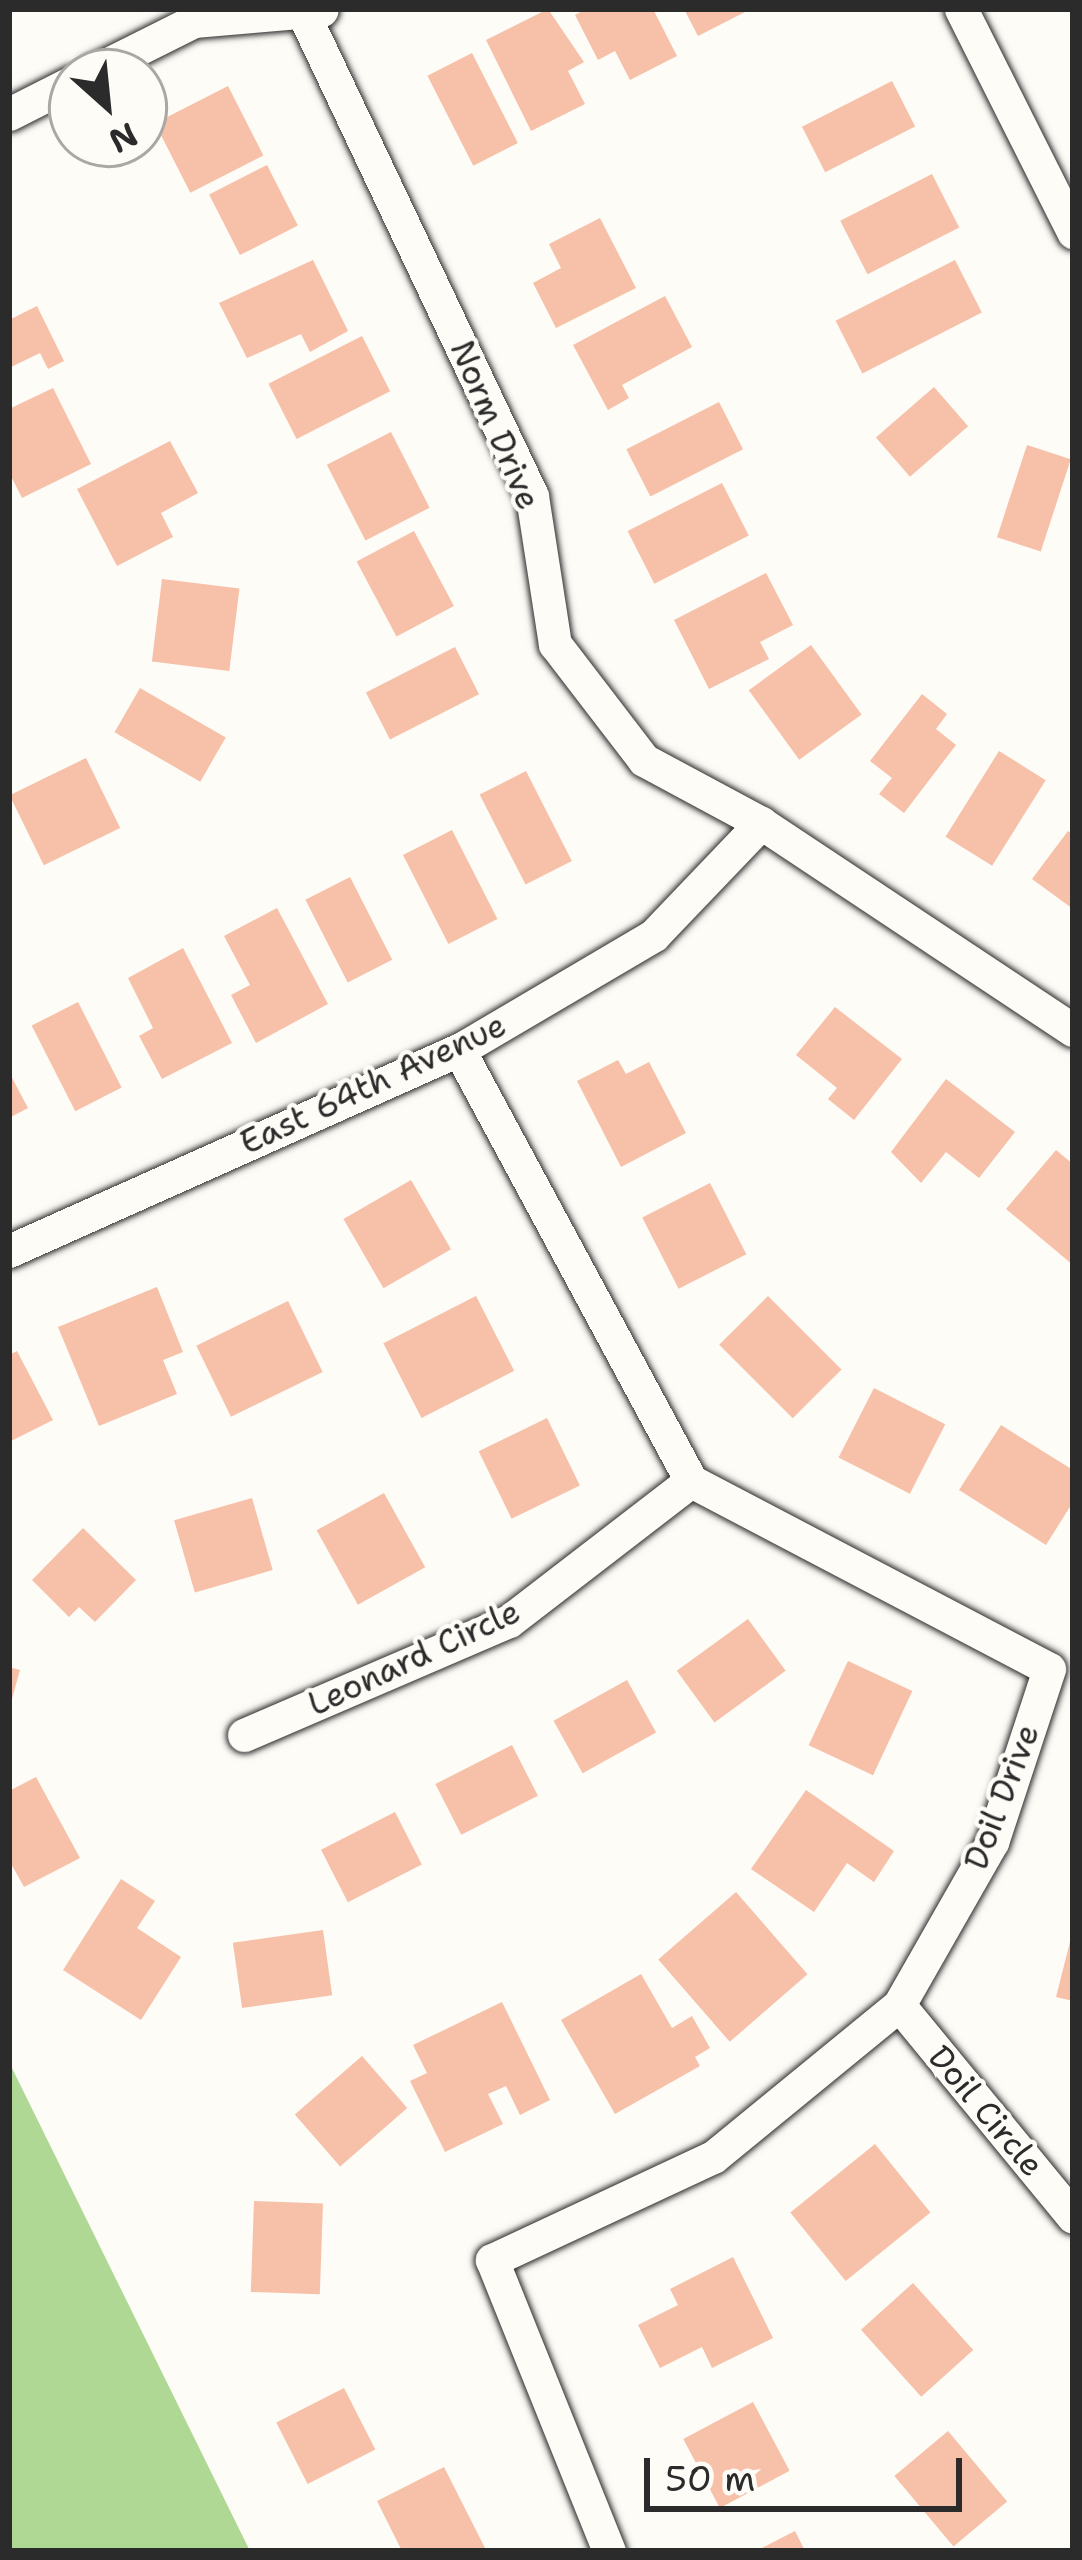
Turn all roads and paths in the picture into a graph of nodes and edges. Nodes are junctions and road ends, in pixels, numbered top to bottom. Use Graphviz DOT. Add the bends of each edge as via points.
graph roads {
  1 [pos="961,9"];
  2 [pos="314,13"];
  3 [pos="140,48"];
  4 [pos="48,94"];
  5 [pos="9,114"];
  6 [pos="1073,232"];
  7 [pos="760,823"];
  8 [pos="1073,1030"];
  9 [pos="459,1050"];
  10 [pos="9,1251"];
  11 [pos="691,1481"];
  12 [pos="244,1735"];
  13 [pos="899,2005"];
  14 [pos="1073,2217"];
  15 [pos="608,2551"];
  1 -- 6 [label="street"];
  2 -- 3 [label="street" via="194,21"];
  2 -- 7 [label="street, Norm Drive" via="532,496 555,644 644,760"];
  4 -- 5 [label="street"];
  7 -- 8 [label="street, Norm Drive"];
  7 -- 9 [label="street, East 64th Avenue" via="654,935"];
  9 -- 10 [label="street, East 64th Avenue"];
  9 -- 11 [label="street"];
  11 -- 12 [label="street, Leonard Circle" via="509,1621"];
  11 -- 13 [label="street, Doil Drive" via="1049,1670 992,1843"];
  13 -- 14 [label="street, Doil Circle"];
  13 -- 15 [label="street, Doil Drive" via="713,2157 493,2260"];
}
